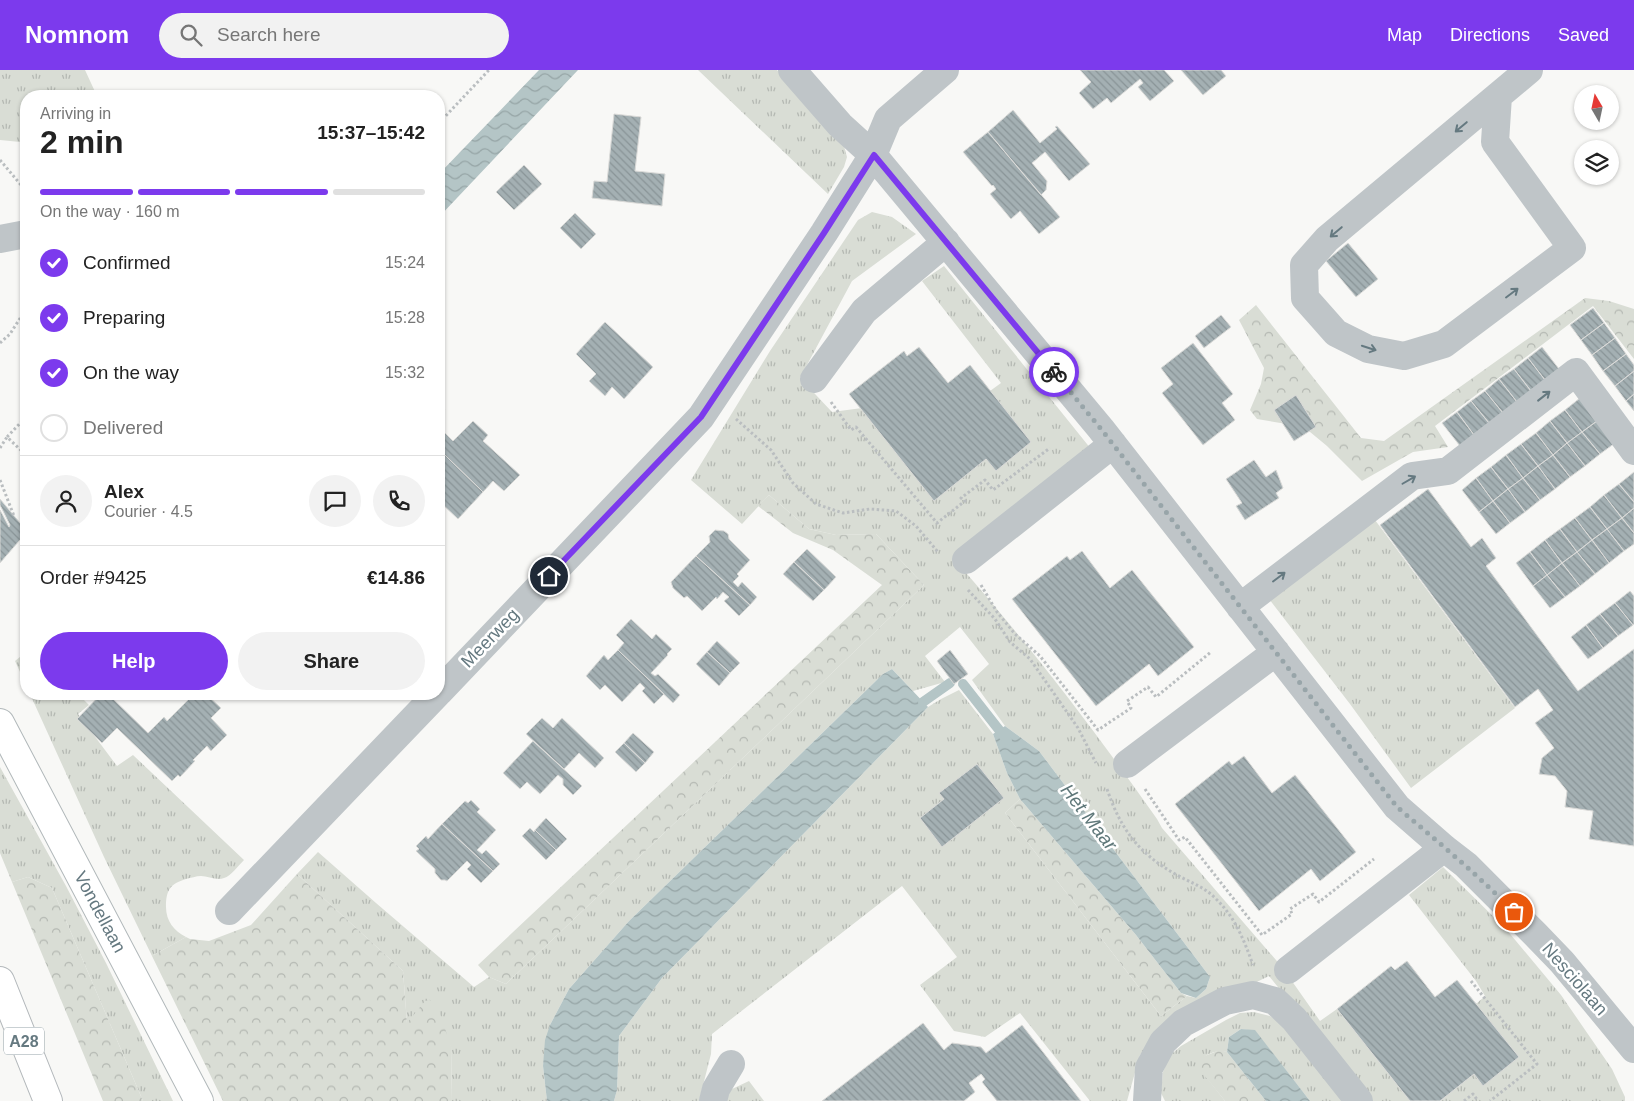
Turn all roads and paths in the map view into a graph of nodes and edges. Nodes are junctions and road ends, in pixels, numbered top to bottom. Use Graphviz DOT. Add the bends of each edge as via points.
graph roads {
  1 [pos="489,70"];
  2 [pos="792,70"];
  3 [pos="945,70"];
  4 [pos="1529,70"];
  5 [pos="1498,96"];
  6 [pos="445,117"];
  7 [pos="874,155"];
  8 [pos="0,160"];
  9 [pos="20,184"];
  10 [pos="20,235"];
  11 [pos="0,239"];
  12 [pos="946,242"];
  13 [pos="20,318"];
  14 [pos="0,343"];
  15 [pos="814,379"];
  16 [pos="714,398"];
  17 [pos="20,423"];
  18 [pos="7,437"];
  19 [pos="1113,444"];
  20 [pos="0,448"];
  21 [pos="1050,448"];
  22 [pos="20,449"];
  23 [pos="1634,451"];
  24 [pos="0,480"];
  25 [pos="14,516"];
  26 [pos="938,553"];
  27 [pos="964,571"];
  28 [pos="1240,606"];
  29 [pos="1212,652"];
  30 [pos="1276,652"];
  31 [pos="445,686"];
  32 [pos="431,700"];
  33 [pos="0,723"];
  34 [pos="1127,764"];
  35 [pos="1102,774"];
  36 [pos="1444,848"];
  37 [pos="1374,859"];
  38 [pos="228,911"];
  39 [pos="1288,970"];
  40 [pos="1471,981"];
  41 [pos="0,982"];
  42 [pos="1260,997"];
  43 [pos="1634,1049"];
  44 [pos="731,1064"];
  45 [pos="48,1101"];
  46 [pos="199,1101"];
  47 [pos="714,1101"];
  48 [pos="1147,1101"];
  49 [pos="1359,1101"];
  50 [pos="1464,1101"];
  51 [pos="1478,1101"];
  52 [pos="1490,1101"];
  1 -- 6 [label="path"];
  2 -- 7 [label="street, Nesciolaan" via="840,125"];
  3 -- 7 [label="street, Meerweg" via="888,119"];
  4 -- 5 [label="street"];
  5 -- 5 [label="street, one-way" via="1328,239 1304,265 1305,298 1336,333 1368,349 1404,356 1444,344 1572,248 1495,142"];
  7 -- 12 [label="street, Nesciolaan"];
  7 -- 16 [label="street, Meerweg"];
  8 -- 9 [label="path"];
  10 -- 11 [label="street"];
  12 -- 15 [label="street" via="864,311"];
  12 -- 19 [label="street, Nesciolaan"];
  13 -- 14 [label="path"];
  15 -- 21 [label="path" via="851,430 856,427 937,523 964,501 961,498 985,480 993,490"];
  16 -- 26 [label="path" via="770,450 793,483 816,504 843,513 870,509 896,511 916,526"];
  16 -- 31 [label="street, Meerweg" via="701,417"];
  17 -- 18 [label="path"];
  18 -- 20 [label="path"];
  18 -- 22 [label="path"];
  19 -- 27 [label="street"];
  19 -- 28 [label="street, Nesciolaan"];
  28 -- 23 [label="street, one-way" via="1412,476 1448,471 1576,372"];
  24 -- 25 [label="path"];
  27 -- 29 [label="path" via="1015,634 1040,656 1098,730 1130,708 1127,701 1148,687 1156,697"];
  27 -- 35 [label="path" via="1010,642 1030,659 1078,728"];
  28 -- 30 [label="street, Nesciolaan"];
  30 -- 34 [label="street"];
  30 -- 36 [label="street, Nesciolaan" via="1397,807"];
  32 -- 38 [label="street, Meerweg"];
  33 -- 46 [label="main road, Vondellaan"];
  34 -- 35 [label="path"];
  34 -- 37 [label="path" via="1179,840 1186,837 1262,935 1292,914 1290,909 1313,894 1319,902"];
  35 -- 42 [label="path" via="1127,834 1150,858 1206,890 1236,924 1256,974"];
  36 -- 39 [label="street"];
  36 -- 43 [label="street, Nesciolaan" via="1562,962"];
  40 -- 52 [label="path" via="1537,1064"];
  41 -- 45 [label="main road, A28"];
  42 -- 48 [label="street" via="1253,995 1225,1001 1183,1023 1163,1042 1149,1068"];
  42 -- 49 [label="street" via="1275,1001 1294,1019"];
  44 -- 47 [label="street" via="716,1089"];
  50 -- 51 [label="path" via="1473,1094"];
}
